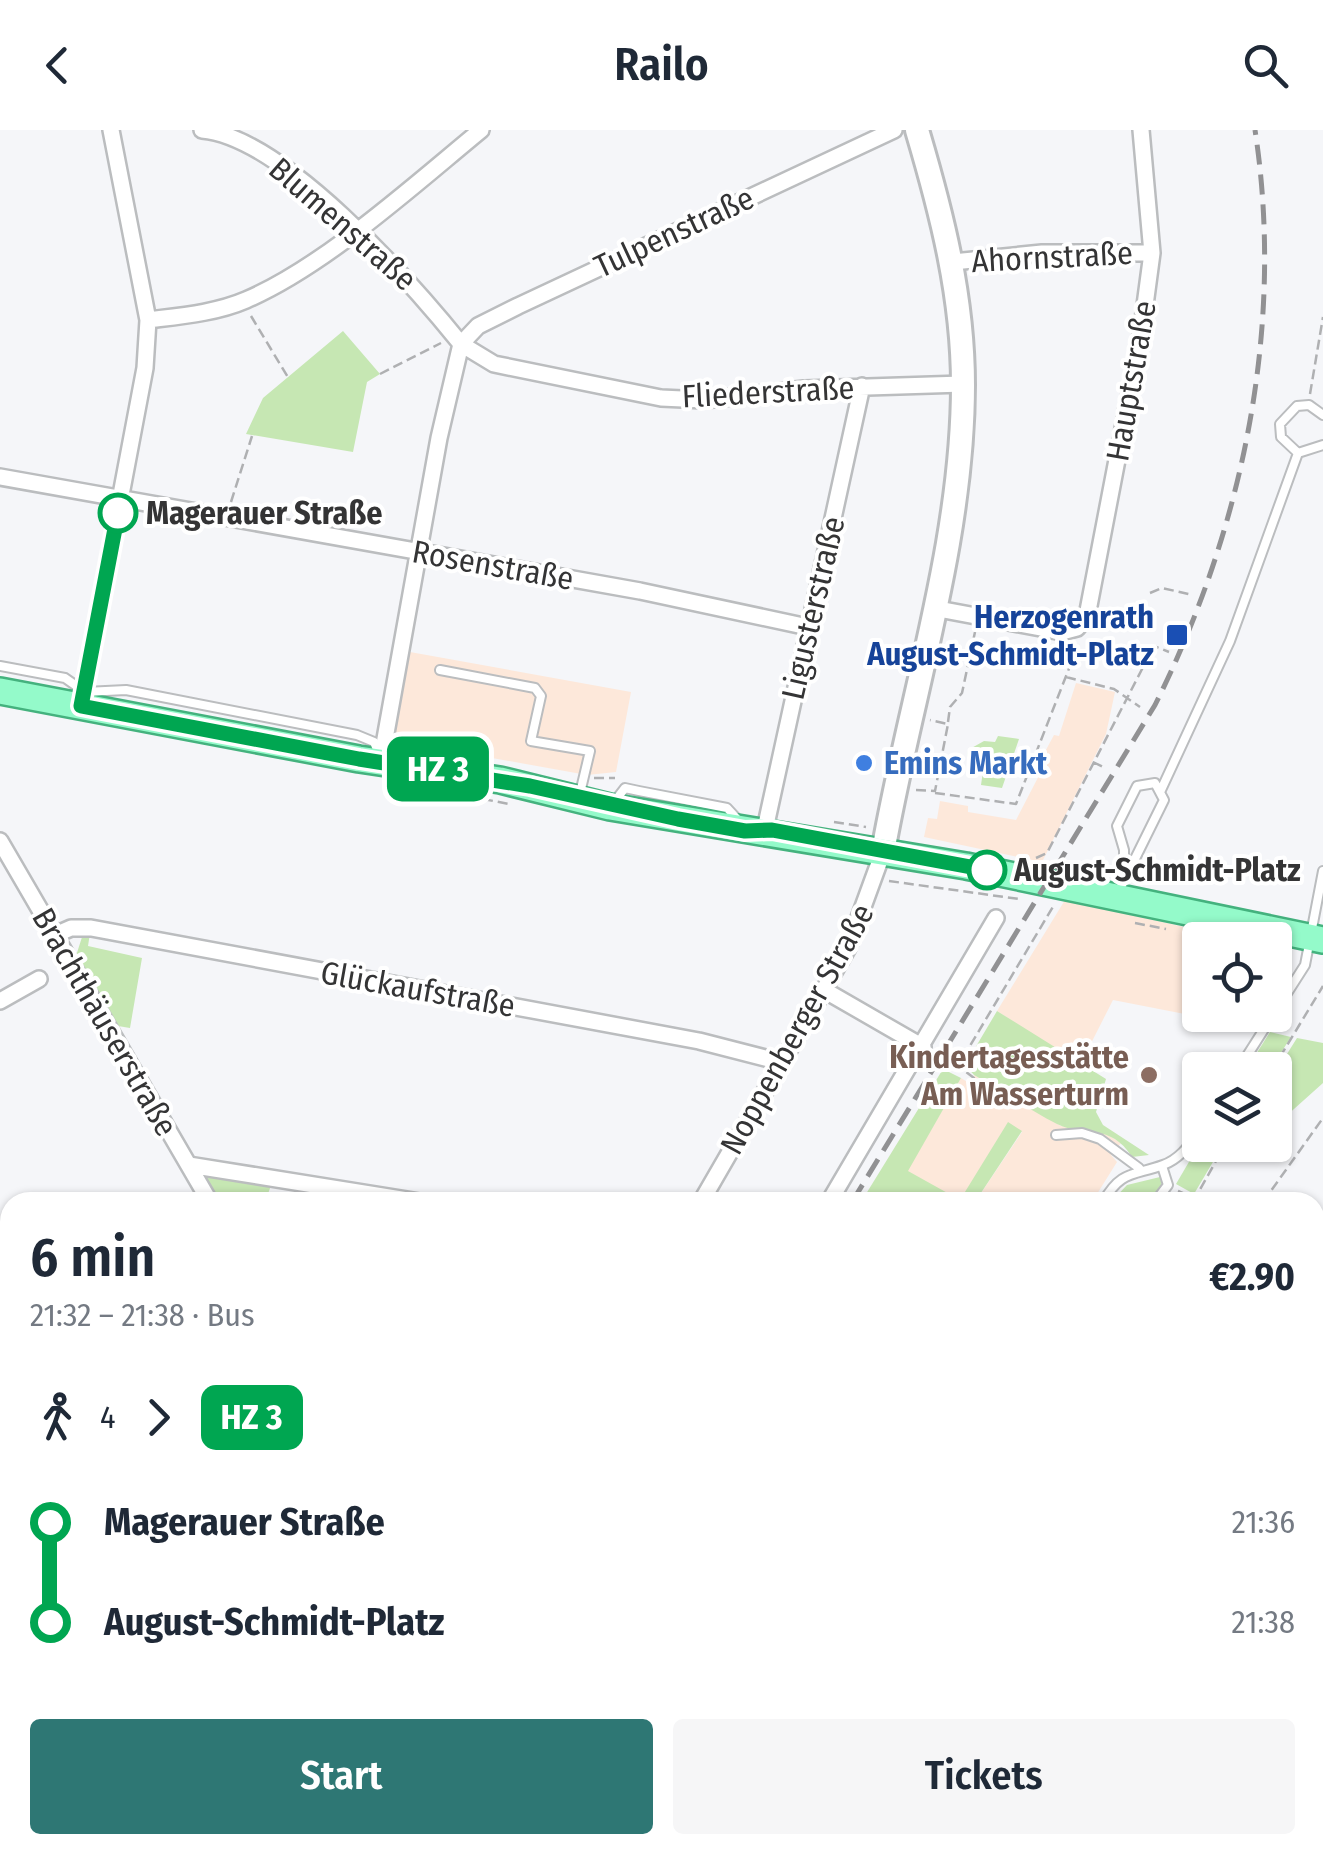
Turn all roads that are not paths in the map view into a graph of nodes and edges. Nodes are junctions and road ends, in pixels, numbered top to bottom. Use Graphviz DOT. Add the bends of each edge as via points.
graph roads {
  1 [pos="112,130"];
  2 [pos="202,130"];
  3 [pos="481,130"];
  4 [pos="894,130"];
  5 [pos="917,130"];
  6 [pos="1141,130"];
  7 [pos="246,134"];
  8 [pos="354,230"];
  9 [pos="1152,253"];
  10 [pos="953,262"];
  11 [pos="148,320"];
  12 [pos="458,340"];
  13 [pos="963,384"];
  14 [pos="862,386"];
  15 [pos="1323,414"];
  16 [pos="1323,445"];
  17 [pos="1298,453"];
  18 [pos="0,476"];
  19 [pos="121,501"];
  20 [pos="418,552"];
  21 [pos="933,608"];
  22 [pos="808,627"];
  23 [pos="0,666"];
  24 [pos="440,670"];
  25 [pos="0,691"];
  26 [pos="83,699"];
  27 [pos="382,761"];
  28 [pos="1161,790"];
  29 [pos="579,798"];
  30 [pos="755,830"];
  31 [pos="0,841"];
  32 [pos="883,852"];
  33 [pos="1323,871"];
  34 [pos="1120,889"];
  35 [pos="996,918"];
  36 [pos="1207,922"];
  37 [pos="55,935"];
  38 [pos="1317,938"];
  39 [pos="1292,939"];
  40 [pos="39,979"];
  41 [pos="1292,985"];
  42 [pos="824,990"];
  43 [pos="0,1002"];
  44 [pos="923,1047"];
  45 [pos="780,1062"];
  46 [pos="1056,1134"];
  47 [pos="1182,1153"];
  48 [pos="189,1166"];
  49 [pos="1162,1166"];
  50 [pos="1140,1168"];
  51 [pos="204,1192"];
  52 [pos="356,1192"];
  53 [pos="707,1192"];
  54 [pos="835,1192"];
  55 [pos="1108,1192"];
  56 [pos="1164,1192"];
  1 -- 11 [label="street"];
  2 -- 7 [label="street, Blumenstraße"];
  3 -- 8 [label="street"];
  4 -- 12 [label="street, Tulpenstraße"];
  5 -- 10 [label="main road"];
  6 -- 9 [label="street, Hauptstraße"];
  7 -- 8 [label="street, Blumenstraße"];
  8 -- 11 [label="street" via="242,302"];
  8 -- 12 [label="street, Blumenstraße" via="399,268"];
  9 -- 10 [label="street, Ahornstraße"];
  9 -- 21 [label="street, Hauptstraße" via="1087,616 1062,632"];
  10 -- 13 [label="main road"];
  11 -- 19 [label="street"];
  12 -- 14 [label="street, Fliederstraße" via="494,364 661,398"];
  12 -- 20 [label="street"];
  13 -- 14 [label="street, Fliederstraße"];
  13 -- 21 [label="main road" via="950,523"];
  14 -- 22 [label="street, Ligusterstraße"];
  15 -- 17 [label="lane" via="1309,406 1286,413 1280,436"];
  16 -- 17 [label="lane"];
  17 -- 28 [label="lane" via="1235,629"];
  18 -- 19 [label="street, Rosenstraße"];
  19 -- 20 [label="street, Rosenstraße"];
  19 -- 26 [label="street"];
  20 -- 22 [label="street, Rosenstraße"];
  20 -- 27 [label="street"];
  21 -- 32 [label="main road"];
  22 -- 30 [label="street, Ligusterstraße"];
  23 -- 26 [label="lane" via="65,678"];
  24 -- 29 [label="lane" via="535,688 540,696 531,741 590,751"];
  25 -- 26 [label="main road"];
  26 -- 27 [label="main road"];
  27 -- 29 [label="main road"];
  28 -- 34 [label="lane" via="1164,800"];
  28 -- 34 [label="lane" via="1155,783 1137,786 1124,810 1117,836 1124,850"];
  29 -- 30 [label="main road"];
  30 -- 32 [label="main road"];
  31 -- 37 [label="street, Brachthäuserstraße"];
  32 -- 34 [label="main road"];
  32 -- 42 [label="street, Noppenberger Straße" via="872,893"];
  33 -- 38 [label="lane"];
  34 -- 36 [label="main road"];
  35 -- 44 [label="street"];
  37 -- 45 [label="street, Glückaufstraße" via="90,928 699,1041"];
  37 -- 48 [label="street, Brachthäuserstraße"];
  38 -- 39 [label="main road"];
  38 -- 41 [label="lane"];
  40 -- 43 [label="street"];
  42 -- 44 [label="street"];
  42 -- 45 [label="street, Noppenberger Straße"];
  44 -- 54 [label="street"];
  45 -- 53 [label="street, Noppenberger Straße"];
  46 -- 50 [label="lane" via="1100,1139"];
  47 -- 49 [label="lane"];
  48 -- 51 [label="street, Brachthäuserstraße"];
  48 -- 52 [label="street"];
  49 -- 50 [label="lane"];
  49 -- 56 [label="lane"];
  50 -- 55 [label="lane"];
}
